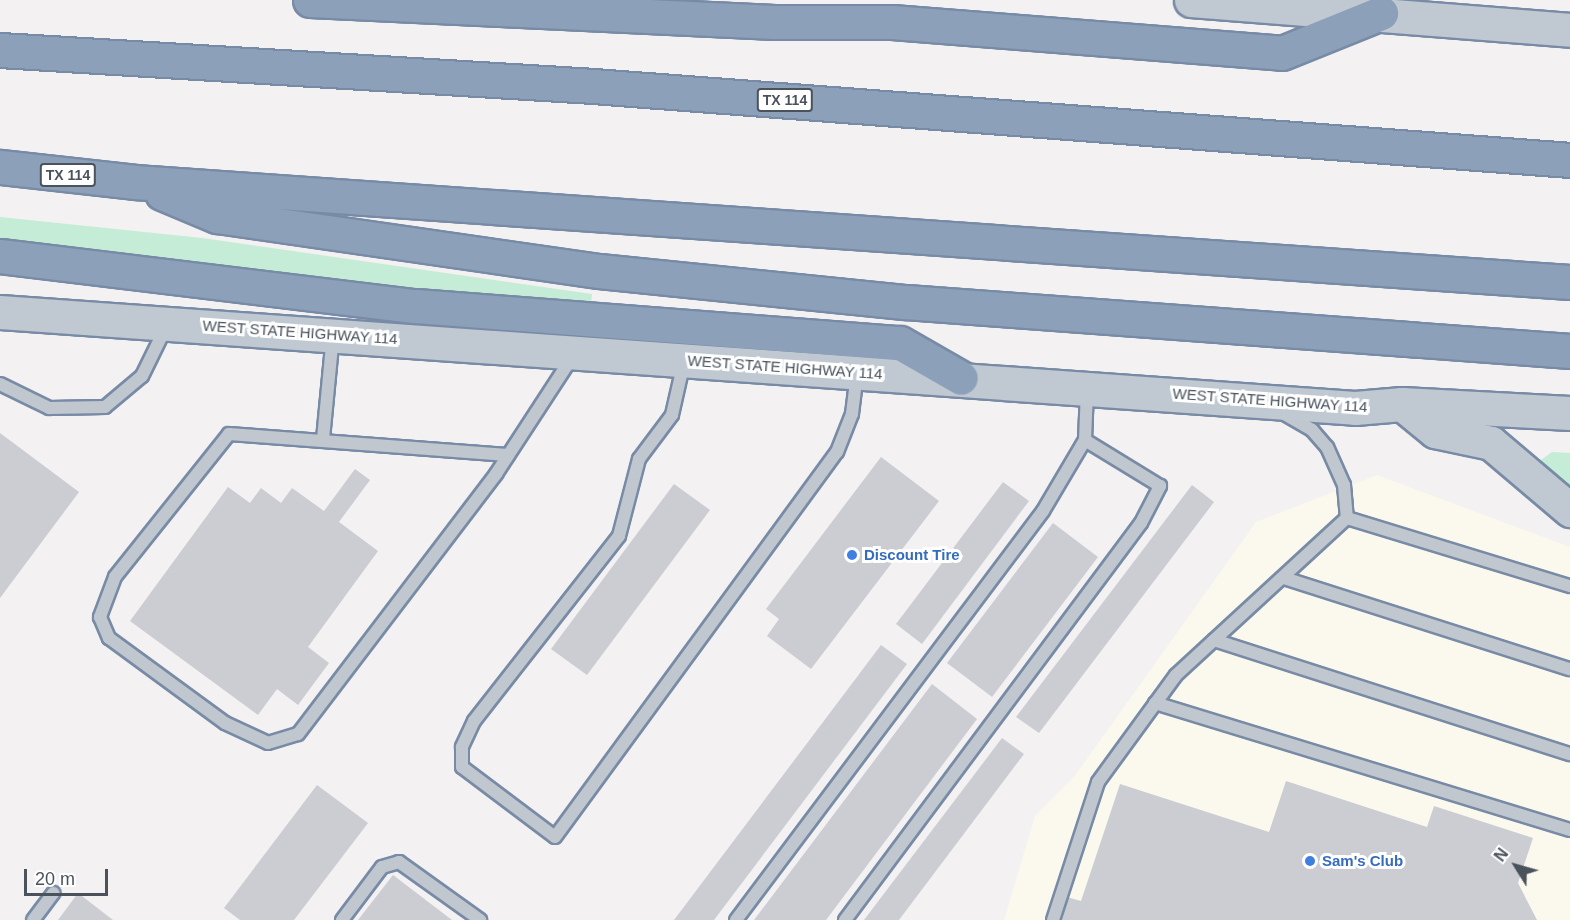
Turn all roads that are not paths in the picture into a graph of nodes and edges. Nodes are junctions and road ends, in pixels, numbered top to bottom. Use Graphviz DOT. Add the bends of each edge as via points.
graph roads {
  1 [pos="310,0"];
  2 [pos="1191,0"];
  3 [pos="1258,2"];
  4 [pos="1380,13"];
  5 [pos="1570,30"];
  6 [pos="0,50"];
  7 [pos="1570,160"];
  8 [pos="0,167"];
  9 [pos="135,182"];
  10 [pos="0,256"];
  11 [pos="1570,282"];
  12 [pos="0,312"];
  13 [pos="168,323"];
  14 [pos="333,335"];
  15 [pos="1570,351"];
  16 [pos="575,352"];
  17 [pos="685,360"];
  18 [pos="858,371"];
  19 [pos="961,378"];
  20 [pos="0,384"];
  21 [pos="1087,387"];
  22 [pos="1260,400"];
  23 [pos="1402,404"];
  24 [pos="1570,414"];
  25 [pos="323,439"];
  26 [pos="1085,440"];
  27 [pos="508,455"];
  28 [pos="1570,510"];
  29 [pos="1347,518"];
  30 [pos="1284,578"];
  31 [pos="1570,586"];
  32 [pos="1214,640"];
  33 [pos="1570,669"];
  34 [pos="1155,704"];
  35 [pos="1570,754"];
  36 [pos="1570,830"];
  37 [pos="54,893"];
  38 [pos="33,920"];
  39 [pos="342,920"];
  40 [pos="480,920"];
  41 [pos="736,920"];
  42 [pos="845,920"];
  43 [pos="1053,920"];
  1 -- 4 [label="highway" via="774,22 892,22 1282,53"];
  2 -- 3 [label="main road"];
  3 -- 4 [label="main road"];
  4 -- 5 [label="main road"];
  6 -- 7 [label="highway, TX 114" via="593,86"];
  8 -- 9 [label="highway, TX 114"];
  9 -- 11 [label="highway, TX 114"];
  9 -- 15 [label="highway" via="217,216 599,271 906,302"];
  10 -- 19 [label="highway" via="416,306 900,343"];
  12 -- 13 [label="main road, WEST STATE HIGHWAY 114"];
  13 -- 14 [label="main road, WEST STATE HIGHWAY 114"];
  13 -- 20 [label="lane" via="142,376 105,407 50,408"];
  14 -- 16 [label="main road, WEST STATE HIGHWAY 114"];
  14 -- 25 [label="lane"];
  16 -- 17 [label="main road, WEST STATE HIGHWAY 114"];
  16 -- 27 [label="lane"];
  17 -- 18 [label="main road, WEST STATE HIGHWAY 114"];
  17 -- 18 [label="lane" via="672,415 639,459 619,536 474,721 462,747 462,766 555,837 837,452 852,414"];
  18 -- 19 [label="main road, WEST STATE HIGHWAY 114"];
  19 -- 21 [label="main road, WEST STATE HIGHWAY 114"];
  21 -- 22 [label="main road, WEST STATE HIGHWAY 114"];
  21 -- 26 [label="lane"];
  22 -- 23 [label="main road, WEST STATE HIGHWAY 114" via="1355,408"];
  22 -- 29 [label="lane" via="1312,430 1327,447 1344,485"];
  23 -- 24 [label="main road, WEST STATE HIGHWAY 114"];
  23 -- 28 [label="main road" via="1435,431 1491,443"];
  25 -- 27 [label="lane"];
  25 -- 27 [label="lane" via="229,434 115,577 100,617 109,638 225,723 268,743 298,734"];
  26 -- 41 [label="lane" via="1043,511"];
  26 -- 42 [label="lane" via="1160,486 1141,523"];
  29 -- 30 [label="lane"];
  29 -- 31 [label="lane"];
  30 -- 32 [label="lane"];
  30 -- 33 [label="lane"];
  32 -- 34 [label="lane"];
  32 -- 35 [label="lane"];
  34 -- 36 [label="lane"];
  34 -- 43 [label="lane" via="1098,782"];
  37 -- 38 [label="lane"];
  39 -- 40 [label="lane" via="382,867 399,862"];
}
